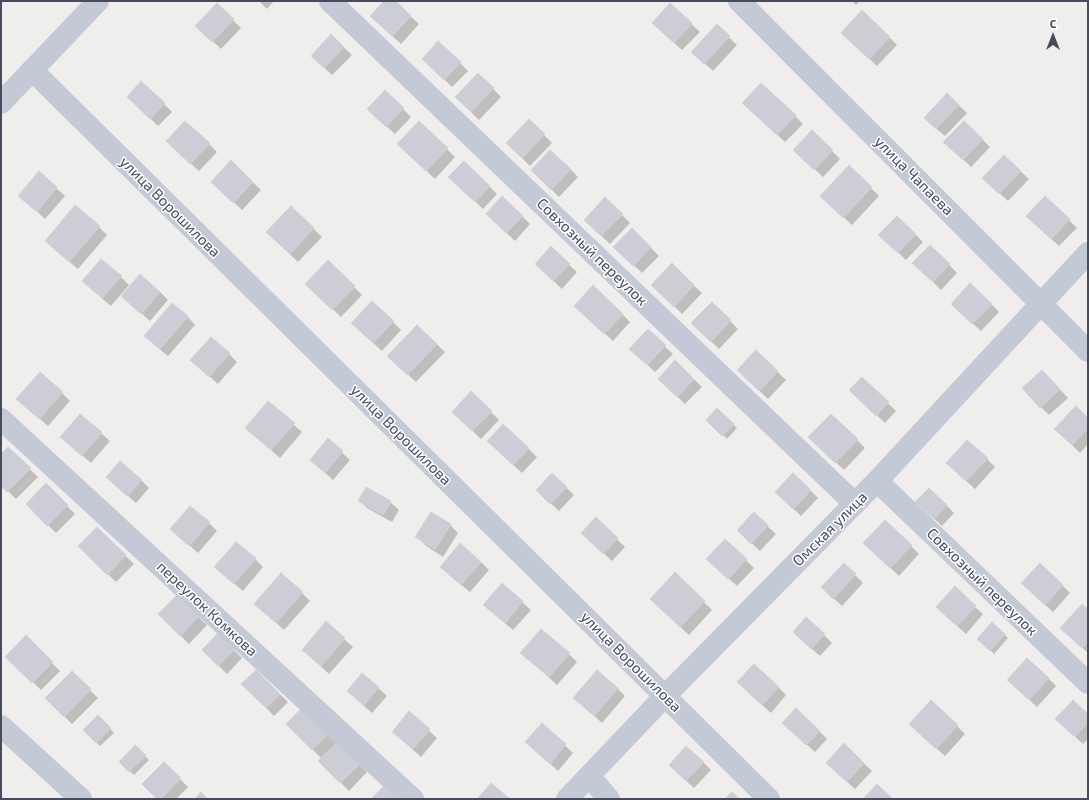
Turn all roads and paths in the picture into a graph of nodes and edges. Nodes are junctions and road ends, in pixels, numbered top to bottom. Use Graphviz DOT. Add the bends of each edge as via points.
graph roads {
  1 [pos="98,1"];
  2 [pos="330,1"];
  3 [pos="739,1"];
  4 [pos="32,70"];
  5 [pos="1,103"];
  6 [pos="1088,254"];
  7 [pos="1041,303"];
  8 [pos="1088,351"];
  9 [pos="1,419"];
  10 [pos="877,481"];
  11 [pos="855,504"];
  12 [pos="1088,683"];
  13 [pos="665,696"];
  14 [pos="1,726"];
  15 [pos="589,776"];
  16 [pos="81,799"];
  17 [pos="413,799"];
  18 [pos="567,799"];
  19 [pos="609,799"];
  20 [pos="770,799"];
  1 -- 4 [label="street"];
  2 -- 11 [label="street, Совхозный переулок"];
  3 -- 7 [label="street, улица Чапаева"];
  4 -- 5 [label="street"];
  4 -- 13 [label="street, улица Ворошилова"];
  6 -- 7 [label="street, Омская улица"];
  7 -- 8 [label="street, улица Чапаева"];
  7 -- 10 [label="street, Омская улица"];
  9 -- 17 [label="street, переулок Комкова"];
  10 -- 11 [label="street, Омская улица"];
  10 -- 12 [label="street, Совхозный переулок"];
  11 -- 13 [label="street, Омская улица"];
  13 -- 15 [label="street, Омская улица"];
  13 -- 20 [label="street, улица Ворошилова"];
  14 -- 16 [label="street"];
  15 -- 18 [label="street, Омская улица"];
  15 -- 19 [label="street"];
}
